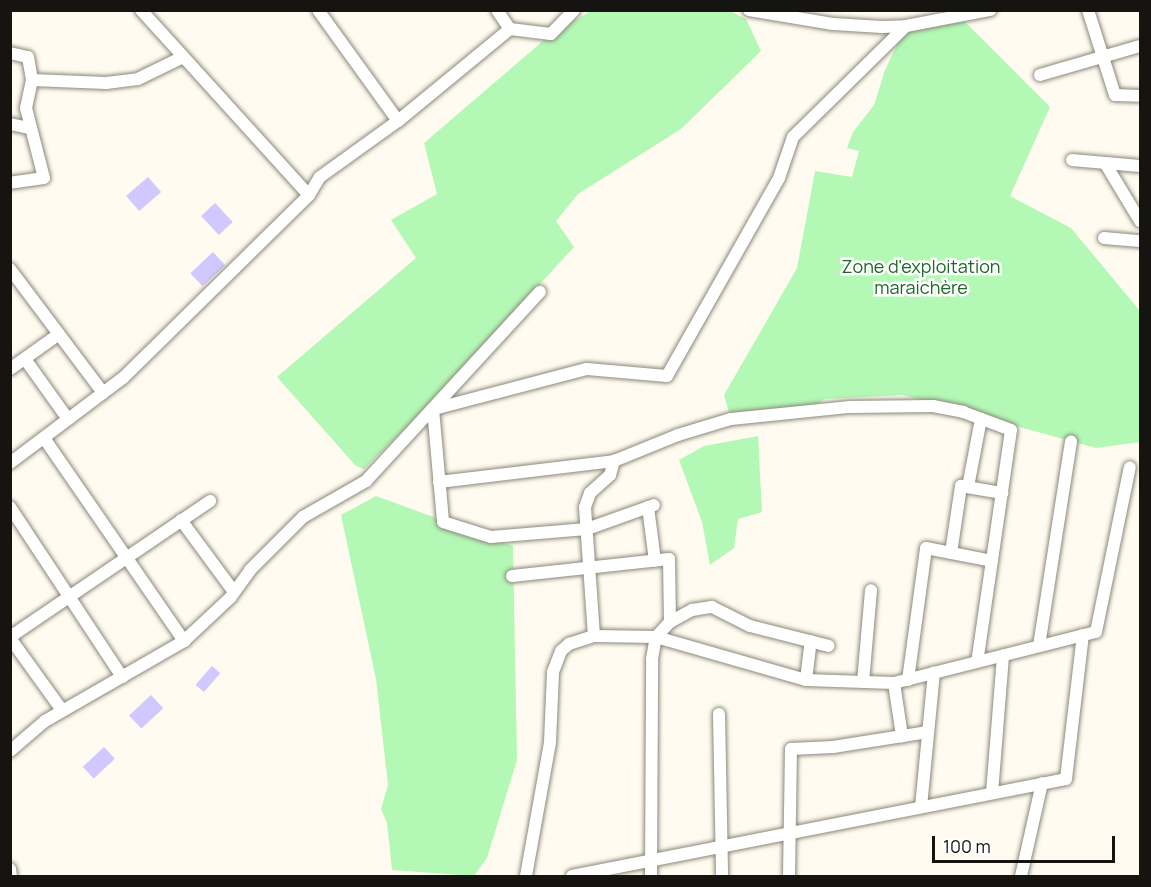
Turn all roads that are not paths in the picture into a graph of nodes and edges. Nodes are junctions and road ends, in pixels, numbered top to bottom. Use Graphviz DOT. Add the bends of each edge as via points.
graph roads {
  1 [pos="141,10"];
  2 [pos="318,10"];
  3 [pos="497,10"];
  4 [pos="574,10"];
  5 [pos="749,10"];
  6 [pos="990,10"];
  7 [pos="1088,10"];
  8 [pos="780,14"];
  9 [pos="906,26"];
  10 [pos="510,29"];
  11 [pos="1140,46"];
  12 [pos="10,53"];
  13 [pos="183,57"];
  14 [pos="1102,57"];
  15 [pos="1040,75"];
  16 [pos="32,80"];
  17 [pos="1140,96"];
  18 [pos="398,122"];
  19 [pos="10,124"];
  20 [pos="29,128"];
  21 [pos="1071,160"];
  22 [pos="1105,163"];
  23 [pos="1140,166"];
  24 [pos="10,183"];
  25 [pos="309,195"];
  26 [pos="1140,221"];
  27 [pos="1104,238"];
  28 [pos="1140,241"];
  29 [pos="10,269"];
  30 [pos="540,292"];
  31 [pos="60,334"];
  32 [pos="25,359"];
  33 [pos="10,369"];
  34 [pos="103,393"];
  35 [pos="433,409"];
  36 [pos="68,419"];
  37 [pos="981,419"];
  38 [pos="44,438"];
  39 [pos="1071,441"];
  40 [pos="614,461"];
  41 [pos="10,463"];
  42 [pos="1130,467"];
  43 [pos="439,482"];
  44 [pos="968,487"];
  45 [pos="1002,493"];
  46 [pos="210,501"];
  47 [pos="10,507"];
  48 [pos="181,520"];
  49 [pos="587,529"];
  50 [pos="951,553"];
  51 [pos="126,558"];
  52 [pos="655,561"];
  53 [pos="992,561"];
  54 [pos="590,568"];
  55 [pos="512,576"];
  56 [pos="871,590"];
  57 [pos="234,592"];
  58 [pos="69,597"];
  59 [pos="670,622"];
  60 [pos="1083,635"];
  61 [pos="594,636"];
  62 [pos="10,637"];
  63 [pos="656,637"];
  64 [pos="184,641"];
  65 [pos="811,641"];
  66 [pos="829,646"];
  67 [pos="1039,646"];
  68 [pos="1003,655"];
  69 [pos="977,662"];
  70 [pos="934,673"];
  71 [pos="122,677"];
  72 [pos="806,680"];
  73 [pos="908,680"];
  74 [pos="863,682"];
  75 [pos="894,683"];
  76 [pos="62,711"];
  77 [pos="719,714"];
  78 [pos="928,732"];
  79 [pos="902,736"];
  80 [pos="10,751"];
  81 [pos="1042,783"];
  82 [pos="992,793"];
  83 [pos="921,807"];
  84 [pos="790,833"];
  85 [pos="721,847"];
  86 [pos="651,861"];
  87 [pos="10,869"];
  88 [pos="11,876"];
  89 [pos="526,876"];
  90 [pos="572,876"];
  91 [pos="651,876"];
  92 [pos="722,876"];
  93 [pos="789,876"];
  94 [pos="1021,876"];
  1 -- 13 [label="street"];
  2 -- 18 [label="street"];
  3 -- 10 [label="street"];
  4 -- 10 [label="street" via="551,34"];
  5 -- 8 [label="street"];
  6 -- 9 [label="street"];
  7 -- 14 [label="street"];
  8 -- 9 [label="street" via="856,27"];
  9 -- 35 [label="street" via="793,136 779,178 667,376 586,369"];
  10 -- 18 [label="street"];
  11 -- 14 [label="street"];
  12 -- 16 [label="street" via="28,57"];
  13 -- 16 [label="street" via="138,79 106,83"];
  13 -- 25 [label="street"];
  14 -- 15 [label="street"];
  14 -- 17 [label="street" via="1115,95"];
  16 -- 20 [label="street" via="26,108"];
  18 -- 25 [label="street" via="320,177"];
  19 -- 20 [label="street"];
  20 -- 24 [label="street" via="43,162 44,178"];
  21 -- 22 [label="street"];
  22 -- 23 [label="street"];
  22 -- 26 [label="street"];
  25 -- 34 [label="street" via="123,378"];
  27 -- 28 [label="street"];
  29 -- 31 [label="street"];
  30 -- 35 [label="street"];
  31 -- 32 [label="street"];
  31 -- 34 [label="street"];
  32 -- 33 [label="street"];
  32 -- 36 [label="street"];
  34 -- 36 [label="street"];
  35 -- 43 [label="street"];
  35 -- 57 [label="street" via="366,481 303,518 250,570"];
  36 -- 38 [label="street"];
  37 -- 40 [label="street" via="933,406 833,408 757,416 726,420 678,435"];
  37 -- 44 [label="street"];
  37 -- 45 [label="street" via="1011,430"];
  38 -- 41 [label="street"];
  38 -- 51 [label="street"];
  39 -- 67 [label="street"];
  40 -- 43 [label="street"];
  40 -- 49 [label="street" via="610,476 587,499"];
  42 -- 60 [label="street" via="1096,632"];
  43 -- 49 [label="street" via="443,522 491,537"];
  44 -- 45 [label="street"];
  44 -- 50 [label="street" via="961,486"];
  45 -- 53 [label="street"];
  46 -- 48 [label="street"];
  47 -- 58 [label="street"];
  48 -- 51 [label="street"];
  48 -- 57 [label="street"];
  49 -- 52 [label="street" via="651,506"];
  49 -- 54 [label="street"];
  50 -- 53 [label="street"];
  50 -- 73 [label="street" via="926,548"];
  51 -- 58 [label="street"];
  51 -- 64 [label="street"];
  52 -- 54 [label="street"];
  52 -- 59 [label="street" via="669,559"];
  53 -- 69 [label="street"];
  54 -- 55 [label="street"];
  54 -- 61 [label="street"];
  56 -- 74 [label="street"];
  57 -- 64 [label="street"];
  58 -- 62 [label="street"];
  58 -- 71 [label="street"];
  59 -- 63 [label="street"];
  59 -- 65 [label="street" via="692,610 712,608 750,626"];
  60 -- 67 [label="street"];
  60 -- 81 [label="street" via="1066,778"];
  61 -- 63 [label="street"];
  61 -- 89 [label="street" via="561,651 553,672 550,742"];
  62 -- 76 [label="street"];
  63 -- 72 [label="street"];
  63 -- 86 [label="street" via="652,659"];
  64 -- 71 [label="street"];
  65 -- 66 [label="street"];
  65 -- 72 [label="street"];
  67 -- 68 [label="street"];
  68 -- 69 [label="street"];
  68 -- 82 [label="street"];
  69 -- 70 [label="street"];
  70 -- 73 [label="street"];
  70 -- 78 [label="street"];
  71 -- 76 [label="street"];
  72 -- 74 [label="street"];
  73 -- 75 [label="street"];
  74 -- 75 [label="street"];
  75 -- 79 [label="street"];
  76 -- 80 [label="street"];
  77 -- 85 [label="street"];
  78 -- 79 [label="street"];
  78 -- 83 [label="street"];
  79 -- 84 [label="street" via="791,749"];
  81 -- 82 [label="street"];
  81 -- 94 [label="street"];
  82 -- 83 [label="street"];
  83 -- 84 [label="street"];
  84 -- 85 [label="street"];
  84 -- 93 [label="street"];
  85 -- 86 [label="street"];
  85 -- 92 [label="street"];
  86 -- 90 [label="street"];
  86 -- 91 [label="street"];
  87 -- 88 [label="street"];
}
